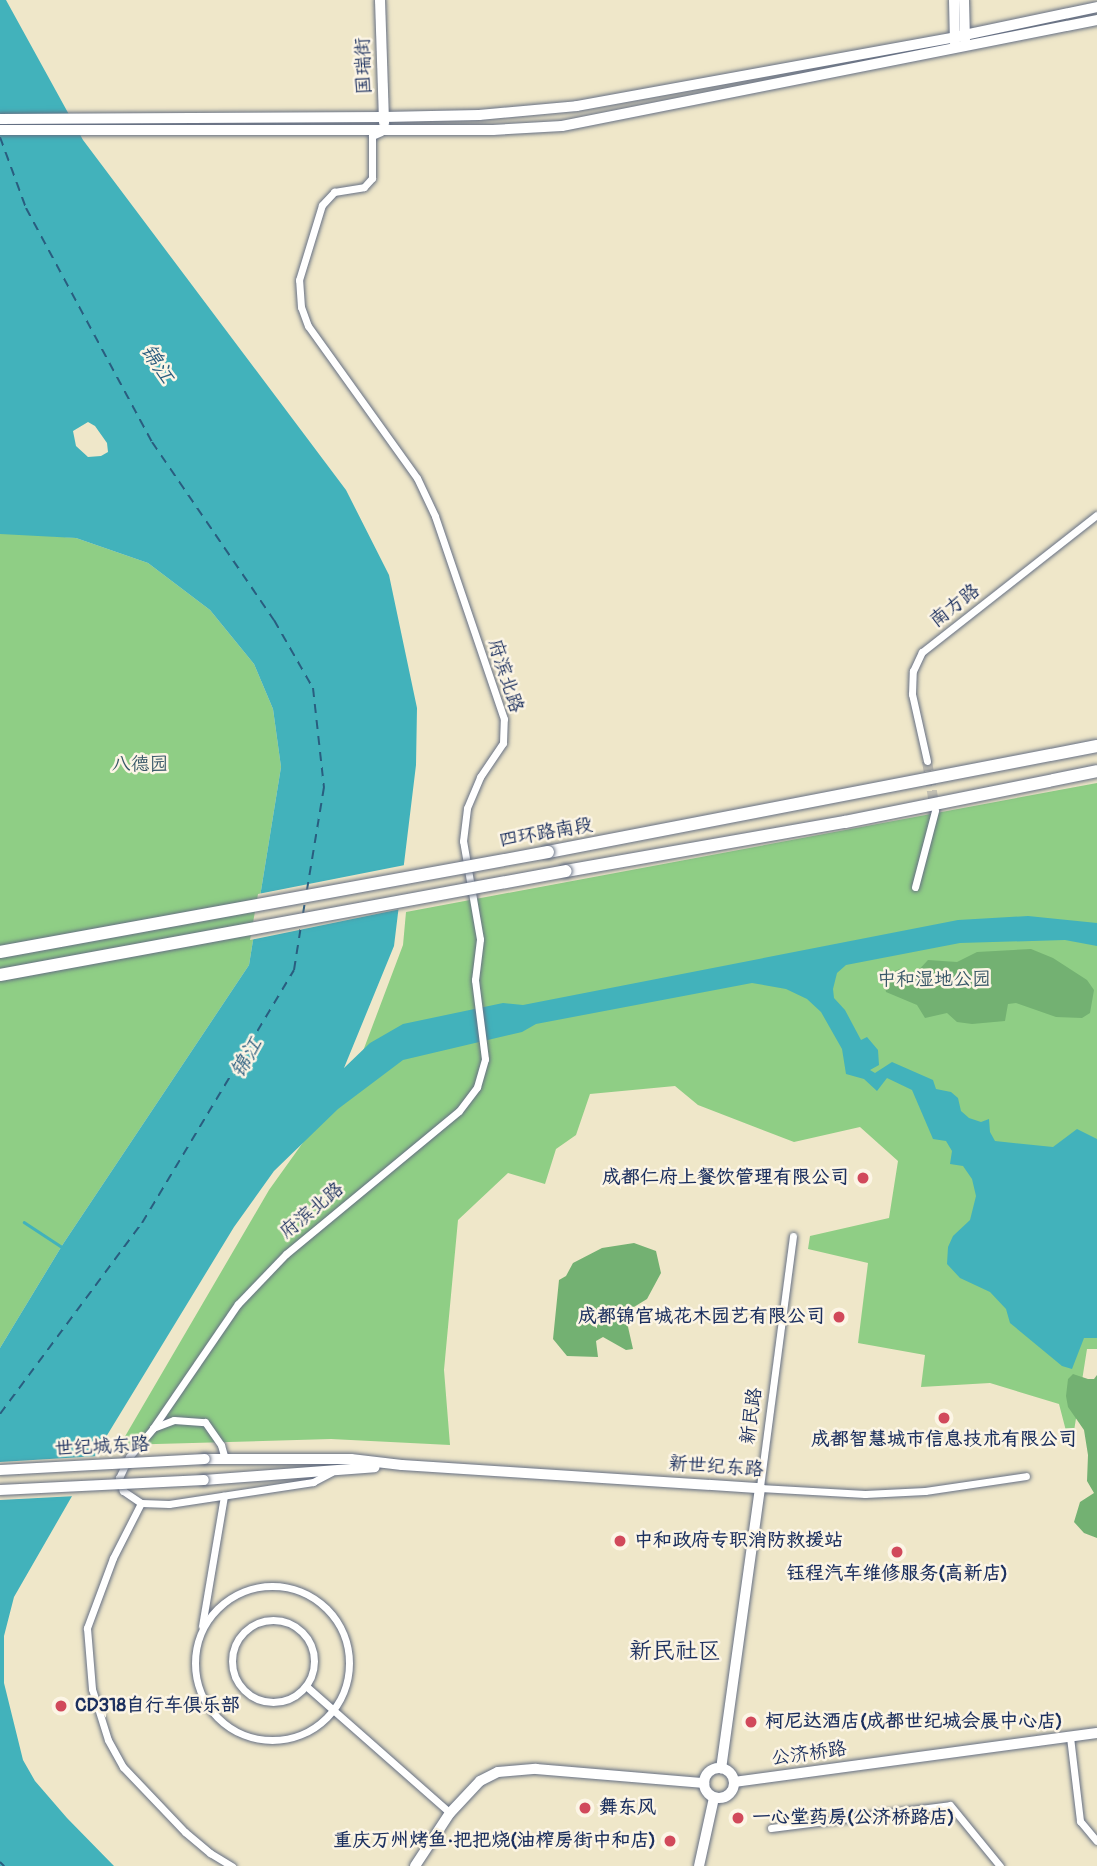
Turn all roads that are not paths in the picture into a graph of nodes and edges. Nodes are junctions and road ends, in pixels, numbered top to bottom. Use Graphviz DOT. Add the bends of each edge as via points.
graph roads {
  1 [pos="380,0"];
  2 [pos="954,0"];
  3 [pos="964,0"];
  4 [pos="1097,7"];
  5 [pos="1097,20"];
  6 [pos="960,35"];
  7 [pos="960,48"];
  8 [pos="384,117"];
  9 [pos="0,119"];
  10 [pos="0,130"];
  11 [pos="385,131"];
  12 [pos="1097,515"];
  13 [pos="1097,746"];
  14 [pos="927,761"];
  15 [pos="1097,771"];
  16 [pos="935,811"];
  17 [pos="915,887"];
  18 [pos="0,953"];
  19 [pos="0,975"];
  20 [pos="793,1236"];
  21 [pos="153,1428"];
  22 [pos="205,1460"];
  23 [pos="225,1460"];
  24 [pos="402,1465"];
  25 [pos="0,1470"];
  26 [pos="337,1470"];
  27 [pos="1026,1476"];
  28 [pos="204,1480"];
  29 [pos="760,1488"];
  30 [pos="0,1490"];
  31 [pos="224,1496"];
  32 [pos="141,1503"];
  33 [pos="201,1629"];
  34 [pos="306,1686"];
  35 [pos="333,1710"];
  36 [pos="1097,1733"];
  37 [pos="1070,1737"];
  38 [pos="720,1768"];
  39 [pos="734,1782"];
  40 [pos="704,1783"];
  41 [pos="714,1798"];
  42 [pos="450,1813"];
  43 [pos="771,1828"];
  44 [pos="1097,1841"];
  45 [pos="232,1866"];
  46 [pos="415,1866"];
  47 [pos="699,1866"];
  48 [pos="1000,1866"];
  1 -- 8 [label="street, 国瑞街"];
  2 -- 6 [label="street"];
  3 -- 6 [label="street"];
  4 -- 6 [label="street"];
  5 -- 7 [label="street"];
  6 -- 7 [label="street"];
  6 -- 8 [label="street" via="577,106"];
  7 -- 11 [label="street" via="562,126"];
  8 -- 9 [label="street"];
  8 -- 11 [label="street, 国瑞街"];
  10 -- 11 [label="street"];
  11 -- 21 [label="street, 府滨北路" via="372,136 372,178 364,187 334,192 322,205 299,280 301,307 308,326 417,478 435,516 504,719 503,743 473,791 464,827 466,866 480,939 474,967 486,1046 480,1080 460,1111 351,1198 266,1274 238,1304"];
  12 -- 14 [label="street, 南方路" via="922,652 912,694"];
  13 -- 18 [label="highway, 四环路南段, bridge"];
  15 -- 19 [label="highway, bridge" via="845,822"];
  16 -- 17 [label="street"];
  20 -- 29 [label="street, 新民路"];
  21 -- 23 [label="street" via="174,1420 205,1422"];
  21 -- 32 [label="street, 府滨北路" via="129,1457 120,1478 123,1491"];
  22 -- 23 [label="street, 新世纪东路"];
  22 -- 25 [label="street, 世纪城东路, bridge"];
  23 -- 24 [label="street, 新世纪东路" via="351,1459"];
  24 -- 26 [label="street, 新世纪东路"];
  24 -- 29 [label="street, 新世纪东路"];
  26 -- 28 [label="street, 新世纪东路"];
  26 -- 31 [label="street, 新世纪东路" via="313,1482"];
  27 -- 29 [label="street, 新世纪东路" via="925,1491 865,1494"];
  28 -- 30 [label="street, 世纪城东路, bridge"];
  29 -- 38 [label="street, 新民路"];
  31 -- 32 [label="street, 新世纪东路"];
  31 -- 33 [label="street"];
  32 -- 45 [label="street" via="113,1558 87,1628 92,1689 108,1740 123,1767 185,1832"];
  33 -- 35 [label="street" via="194,1655 196,1682 207,1706 225,1725 249,1737 275,1741 301,1735"];
  33 -- 35 [label="street" via="215,1609 235,1594 259,1586 284,1586 307,1593 327,1608 342,1628 349,1651 349,1676"];
  34 -- 34 [label="street" via="314,1661 312,1647 294,1626 267,1620 242,1633 231,1657 232,1671 246,1693 271,1702 284,1701"];
  34 -- 35 [label="street"];
  35 -- 42 [label="street"];
  36 -- 37 [label="street, 公济桥路"];
  37 -- 39 [label="street, 公济桥路"];
  37 -- 44 [label="street" via="1080,1821"];
  38 -- 39 [label="street" via="730,1773"];
  38 -- 40 [label="street" via="710,1770"];
  39 -- 41 [label="street" via="728,1795"];
  40 -- 41 [label="street"];
  40 -- 42 [label="street" via="516,1768 480,1781"];
  41 -- 47 [label="street"];
  42 -- 46 [label="street"];
  43 -- 48 [label="street" via="950,1805"];
}
